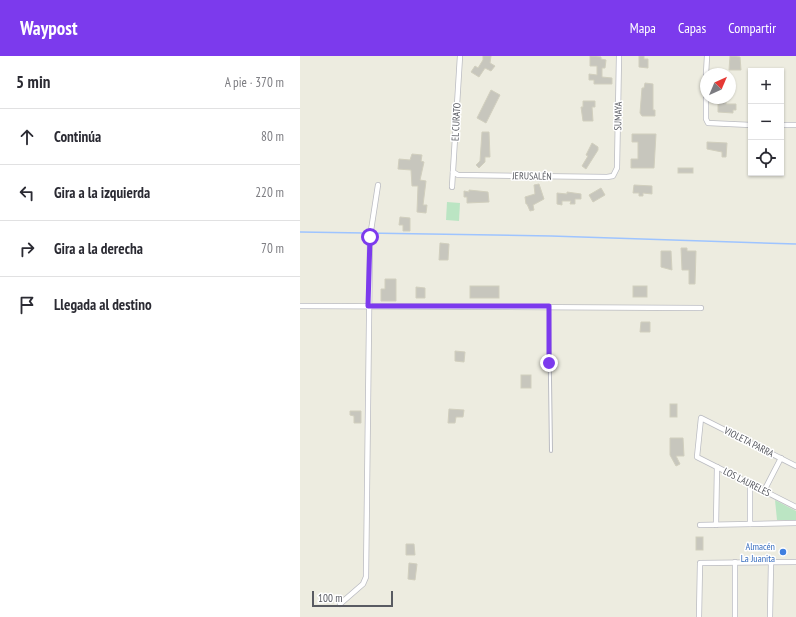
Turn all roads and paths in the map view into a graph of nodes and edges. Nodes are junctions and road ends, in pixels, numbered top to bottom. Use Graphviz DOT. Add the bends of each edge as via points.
graph roads {
  1 [pos="460,56"];
  2 [pos="619,56"];
  3 [pos="706,56"];
  4 [pos="706,68"];
  5 [pos="706,104"];
  6 [pos="748,125"];
  7 [pos="784,125"];
  8 [pos="796,125"];
  9 [pos="453,172"];
  10 [pos="613,176"];
  11 [pos="378,185"];
  12 [pos="452,187"];
  13 [pos="300,306"];
  14 [pos="368,306"];
  15 [pos="549,306"];
  16 [pos="701,308"];
  17 [pos="701,418"];
  18 [pos="551,451"];
  19 [pos="781,458"];
  20 [pos="796,466"];
  21 [pos="717,467"];
  22 [pos="750,484"];
  23 [pos="764,491"];
  24 [pos="796,507"];
  25 [pos="796,523"];
  26 [pos="750,524"];
  27 [pos="700,525"];
  28 [pos="716,525"];
  29 [pos="735,562"];
  30 [pos="771,562"];
  31 [pos="796,562"];
  32 [pos="340,604"];
  33 [pos="699,617"];
  34 [pos="735,617"];
  35 [pos="770,617"];
  1 -- 9 [label="street, EL CURATO"];
  2 -- 10 [label="street, SUMAYA" via="617,168"];
  3 -- 4 [label="street"];
  5 -- 6 [label="street" via="707,122 710,124"];
  7 -- 8 [label="street"];
  9 -- 10 [label="street, JERUSALÉN" via="458,175"];
  9 -- 12 [label="street, EL CURATO"];
  11 -- 14 [label="street" via="370,237"];
  13 -- 14 [label="street"];
  14 -- 15 [label="street"];
  14 -- 32 [label="street" via="366,577 363,584"];
  15 -- 16 [label="street"];
  15 -- 18 [label="lane"];
  17 -- 19 [label="street, VIOLETA PARRA"];
  17 -- 21 [label="street, LOS LAURELES" via="697,457"];
  19 -- 20 [label="street, VIOLETA PARRA"];
  19 -- 23 [label="street"];
  21 -- 22 [label="street, LOS LAURELES"];
  21 -- 28 [label="street"];
  22 -- 23 [label="street, LOS LAURELES"];
  22 -- 26 [label="street"];
  23 -- 24 [label="street, LOS LAURELES"];
  25 -- 26 [label="street"];
  26 -- 28 [label="street"];
  27 -- 28 [label="street"];
  29 -- 30 [label="street"];
  29 -- 33 [label="street" via="700,563"];
  29 -- 34 [label="street"];
  30 -- 31 [label="street"];
  30 -- 35 [label="street"];
}
